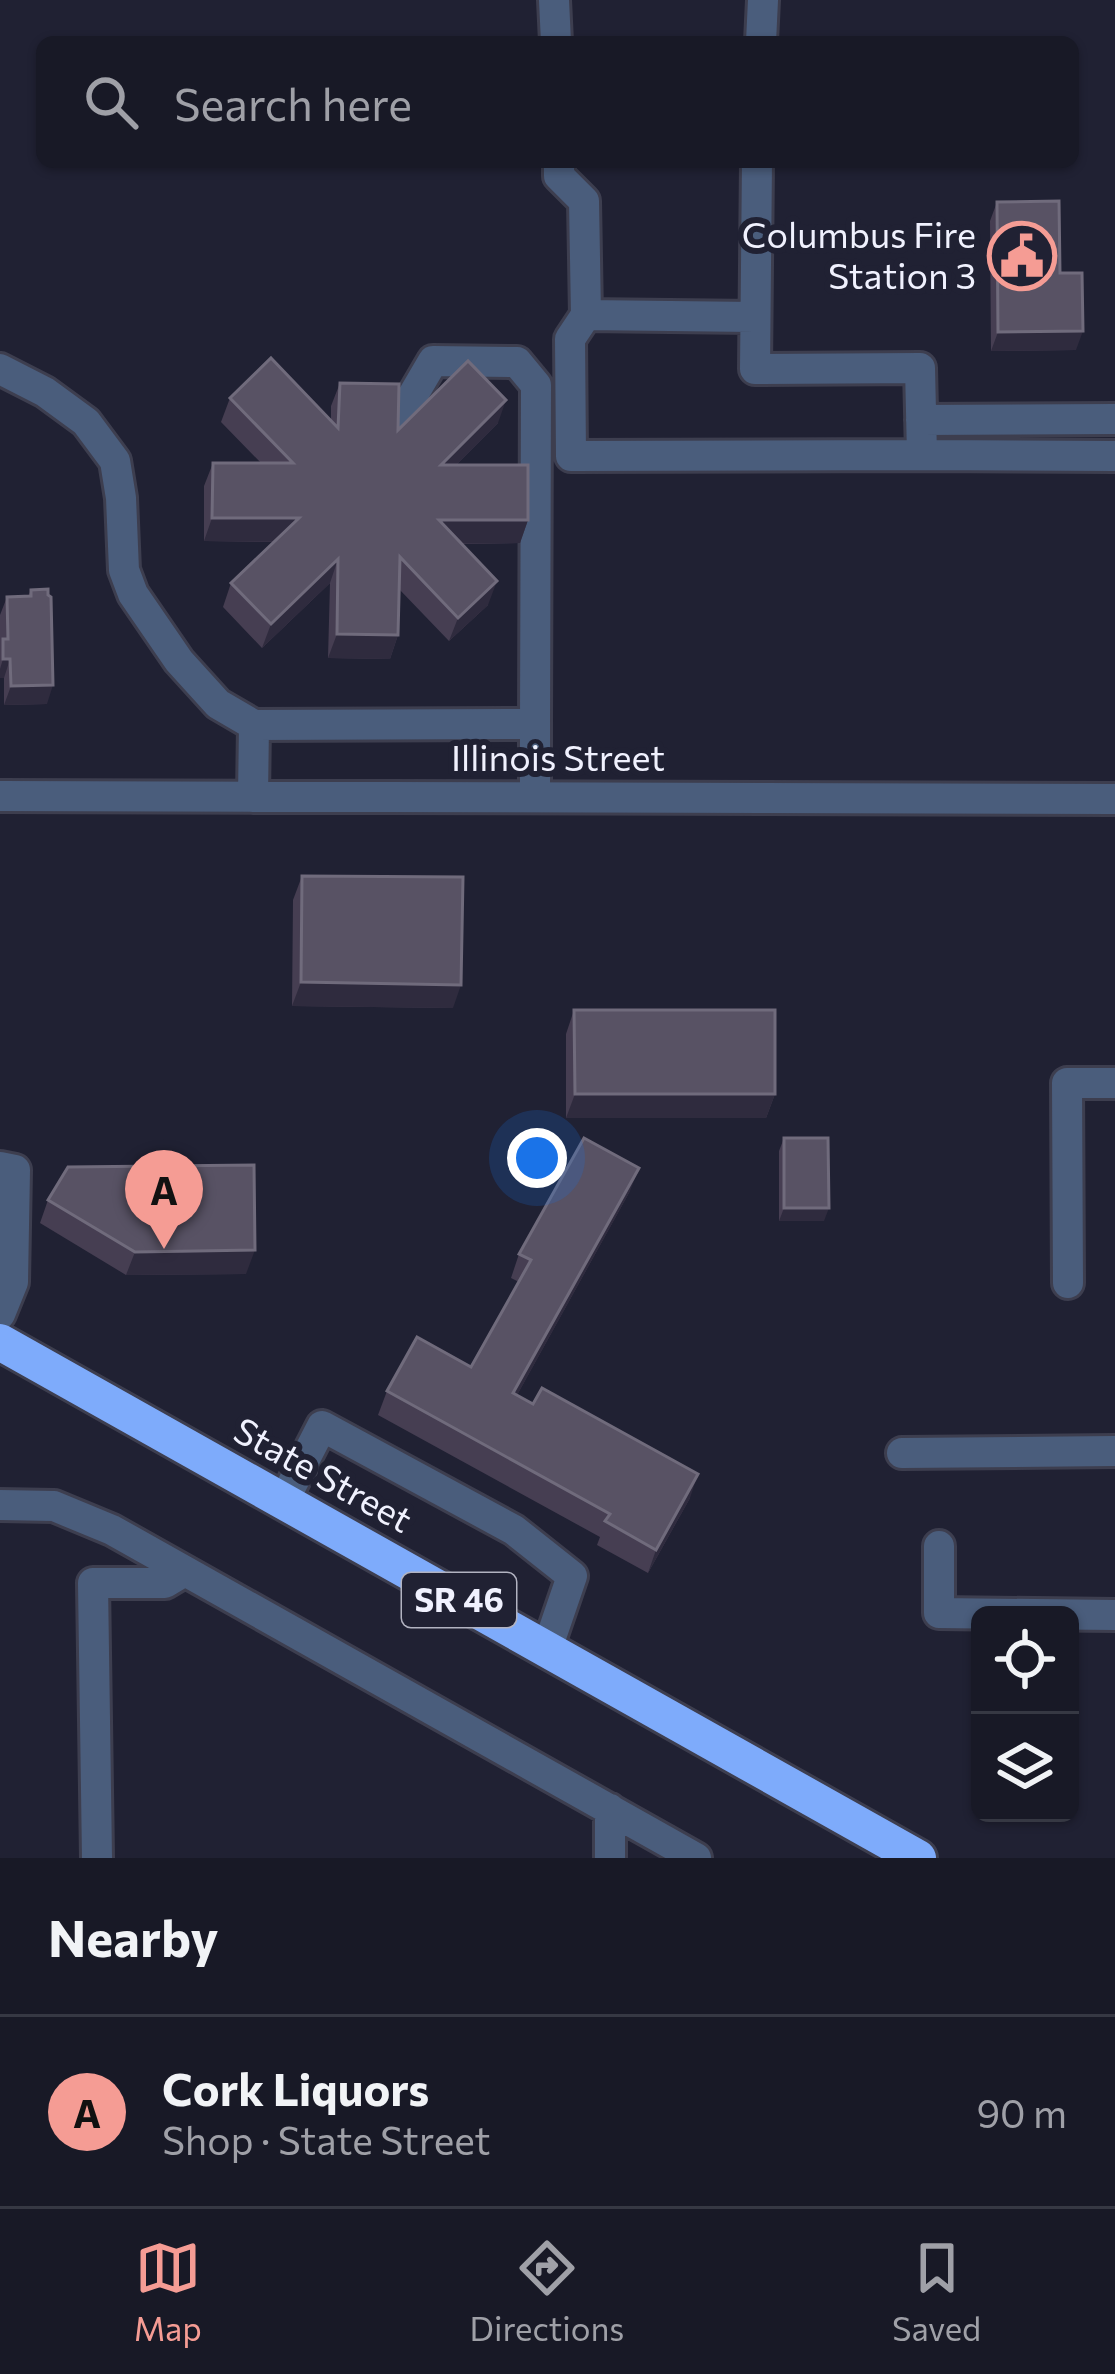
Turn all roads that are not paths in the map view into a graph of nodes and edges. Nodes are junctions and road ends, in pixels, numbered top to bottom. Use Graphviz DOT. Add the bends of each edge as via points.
graph roads {
  1 [pos="554,0"];
  2 [pos="763,0"];
  3 [pos="556,36"];
  4 [pos="761,36"];
  5 [pos="559,168"];
  6 [pos="757,168"];
  7 [pos="586,316"];
  8 [pos="754,317"];
  9 [pos="0,369"];
  10 [pos="402,414"];
  11 [pos="1115,419"];
  12 [pos="921,420"];
  13 [pos="922,455"];
  14 [pos="1115,456"];
  15 [pos="535,724"];
  16 [pos="254,725"];
  17 [pos="0,796"];
  18 [pos="254,796"];
  19 [pos="535,797"];
  20 [pos="1115,799"];
  21 [pos="1115,1083"];
  22 [pos="0,1167"];
  23 [pos="1068,1283"];
  24 [pos="0,1314"];
  25 [pos="0,1342"];
  26 [pos="1115,1451"];
  27 [pos="902,1453"];
  28 [pos="283,1502"];
  29 [pos="0,1505"];
  30 [pos="939,1546"];
  31 [pos="185,1571"];
  32 [pos="1115,1615"];
  33 [pos="547,1649"];
  34 [pos="610,1809"];
  35 [pos="97,1858"];
  36 [pos="610,1858"];
  37 [pos="696,1858"];
  38 [pos="918,1858"];
  1 -- 3 [label="street"];
  2 -- 4 [label="street"];
  5 -- 7 [label="street" via="584,201"];
  6 -- 8 [label="street"];
  7 -- 8 [label="street"];
  7 -- 13 [label="street" via="570,339 571,456"];
  8 -- 12 [label="street" via="754,369 920,368"];
  9 -- 16 [label="street" via="86,422 116,461 133,594 218,704"];
  10 -- 15 [label="street" via="433,361 517,362 536,385"];
  11 -- 12 [label="street"];
  12 -- 13 [label="street"];
  13 -- 14 [label="street"];
  15 -- 16 [label="street"];
  15 -- 19 [label="street"];
  16 -- 18 [label="street"];
  17 -- 18 [label="street, Illinois Street"];
  18 -- 19 [label="street, Illinois Street"];
  19 -- 20 [label="street, Illinois Street"];
  21 -- 23 [label="street" via="1067,1083"];
  22 -- 24 [label="street" via="15,1170 13,1282"];
  25 -- 28 [label="highway, State Street / SR 46"];
  26 -- 27 [label="street"];
  28 -- 33 [label="highway, State Street / SR 46"];
  28 -- 33 [label="street" via="322,1426 514,1530 572,1576"];
  29 -- 31 [label="street" via="54,1506"];
  30 -- 32 [label="street" via="940,1612"];
  31 -- 34 [label="street"];
  31 -- 35 [label="street" via="165,1583 93,1583"];
  33 -- 38 [label="highway, State Street / SR 46"];
  34 -- 36 [label="street"];
  34 -- 37 [label="street"];
}
